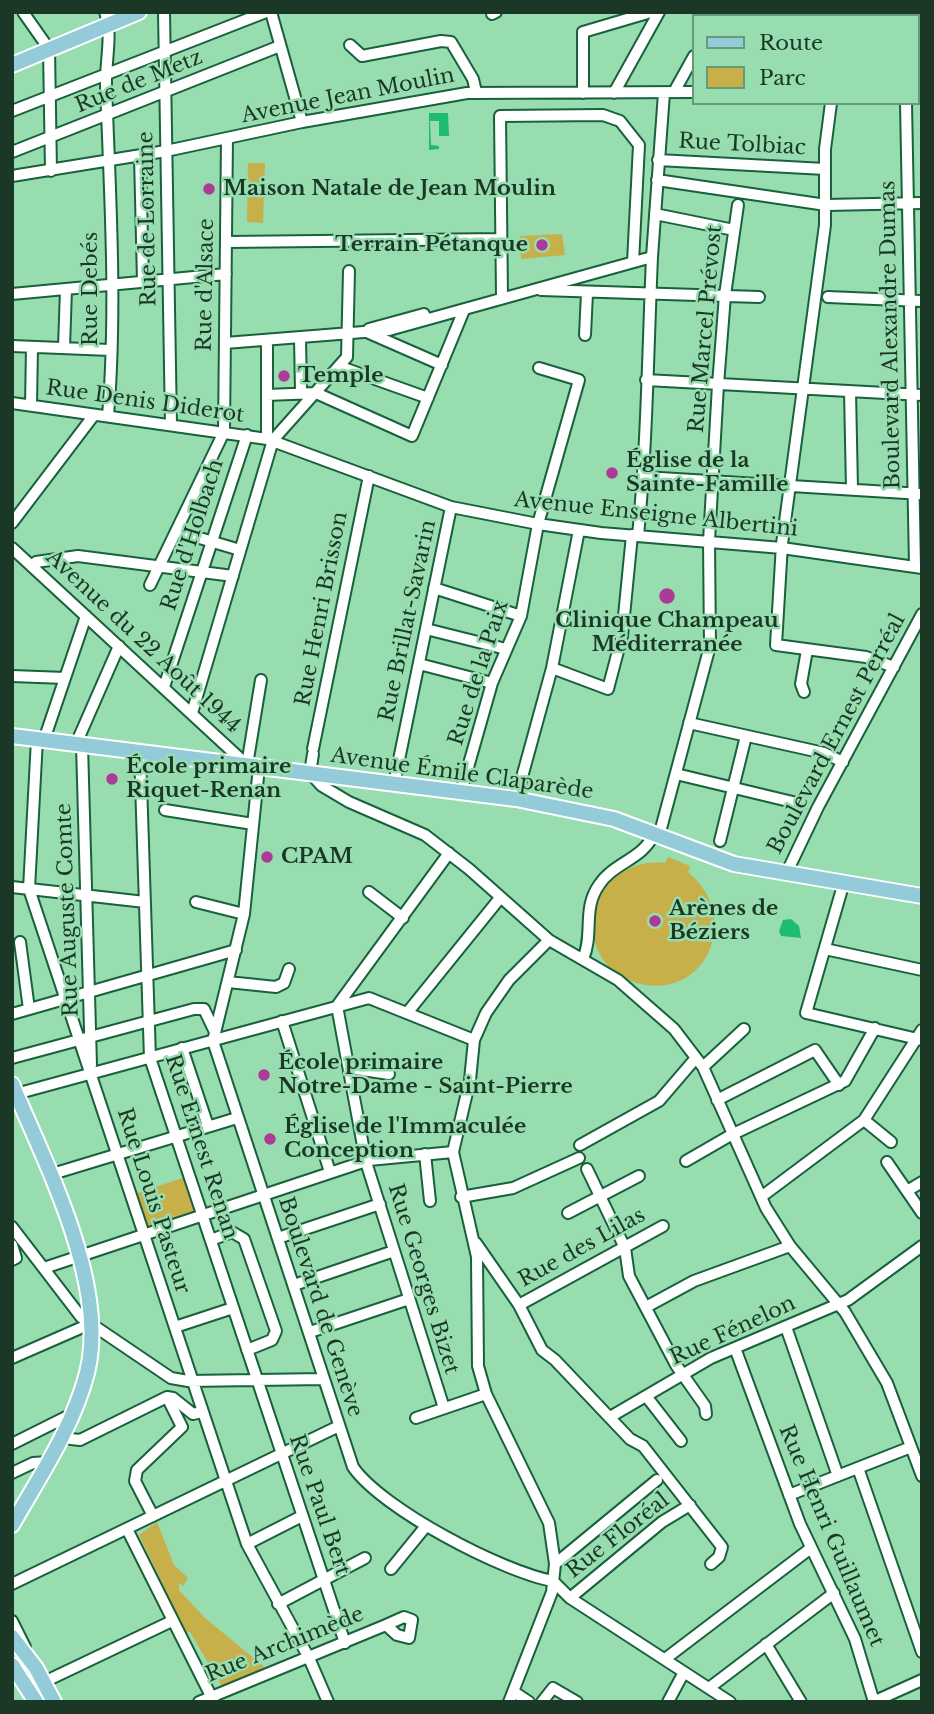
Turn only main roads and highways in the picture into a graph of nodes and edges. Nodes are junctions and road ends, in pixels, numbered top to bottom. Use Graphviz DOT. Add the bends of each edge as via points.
graph roads {
  1 [pos="139,12"];
  2 [pos="107,18"];
  3 [pos="12,65"];
  4 [pos="12,736"];
  5 [pos="922,896"];
  6 [pos="14,1091"];
  7 [pos="12,1525"];
  8 [pos="13,1626"];
  9 [pos="12,1648"];
  10 [pos="12,1665"];
  11 [pos="36,1702"];
  12 [pos="46,1702"];
  13 [pos="54,1702"];
  1 -- 2 [label="main road"];
  2 -- 3 [label="main road"];
  4 -- 5 [label="main road, Avenue Émile Claparède" via="516,799 599,814 734,863"];
  6 -- 7 [label="main road" via="80,1255 92,1323 89,1364 72,1414"];
  8 -- 13 [label="main road"];
  9 -- 12 [label="main road"];
  10 -- 11 [label="main road"];
}
